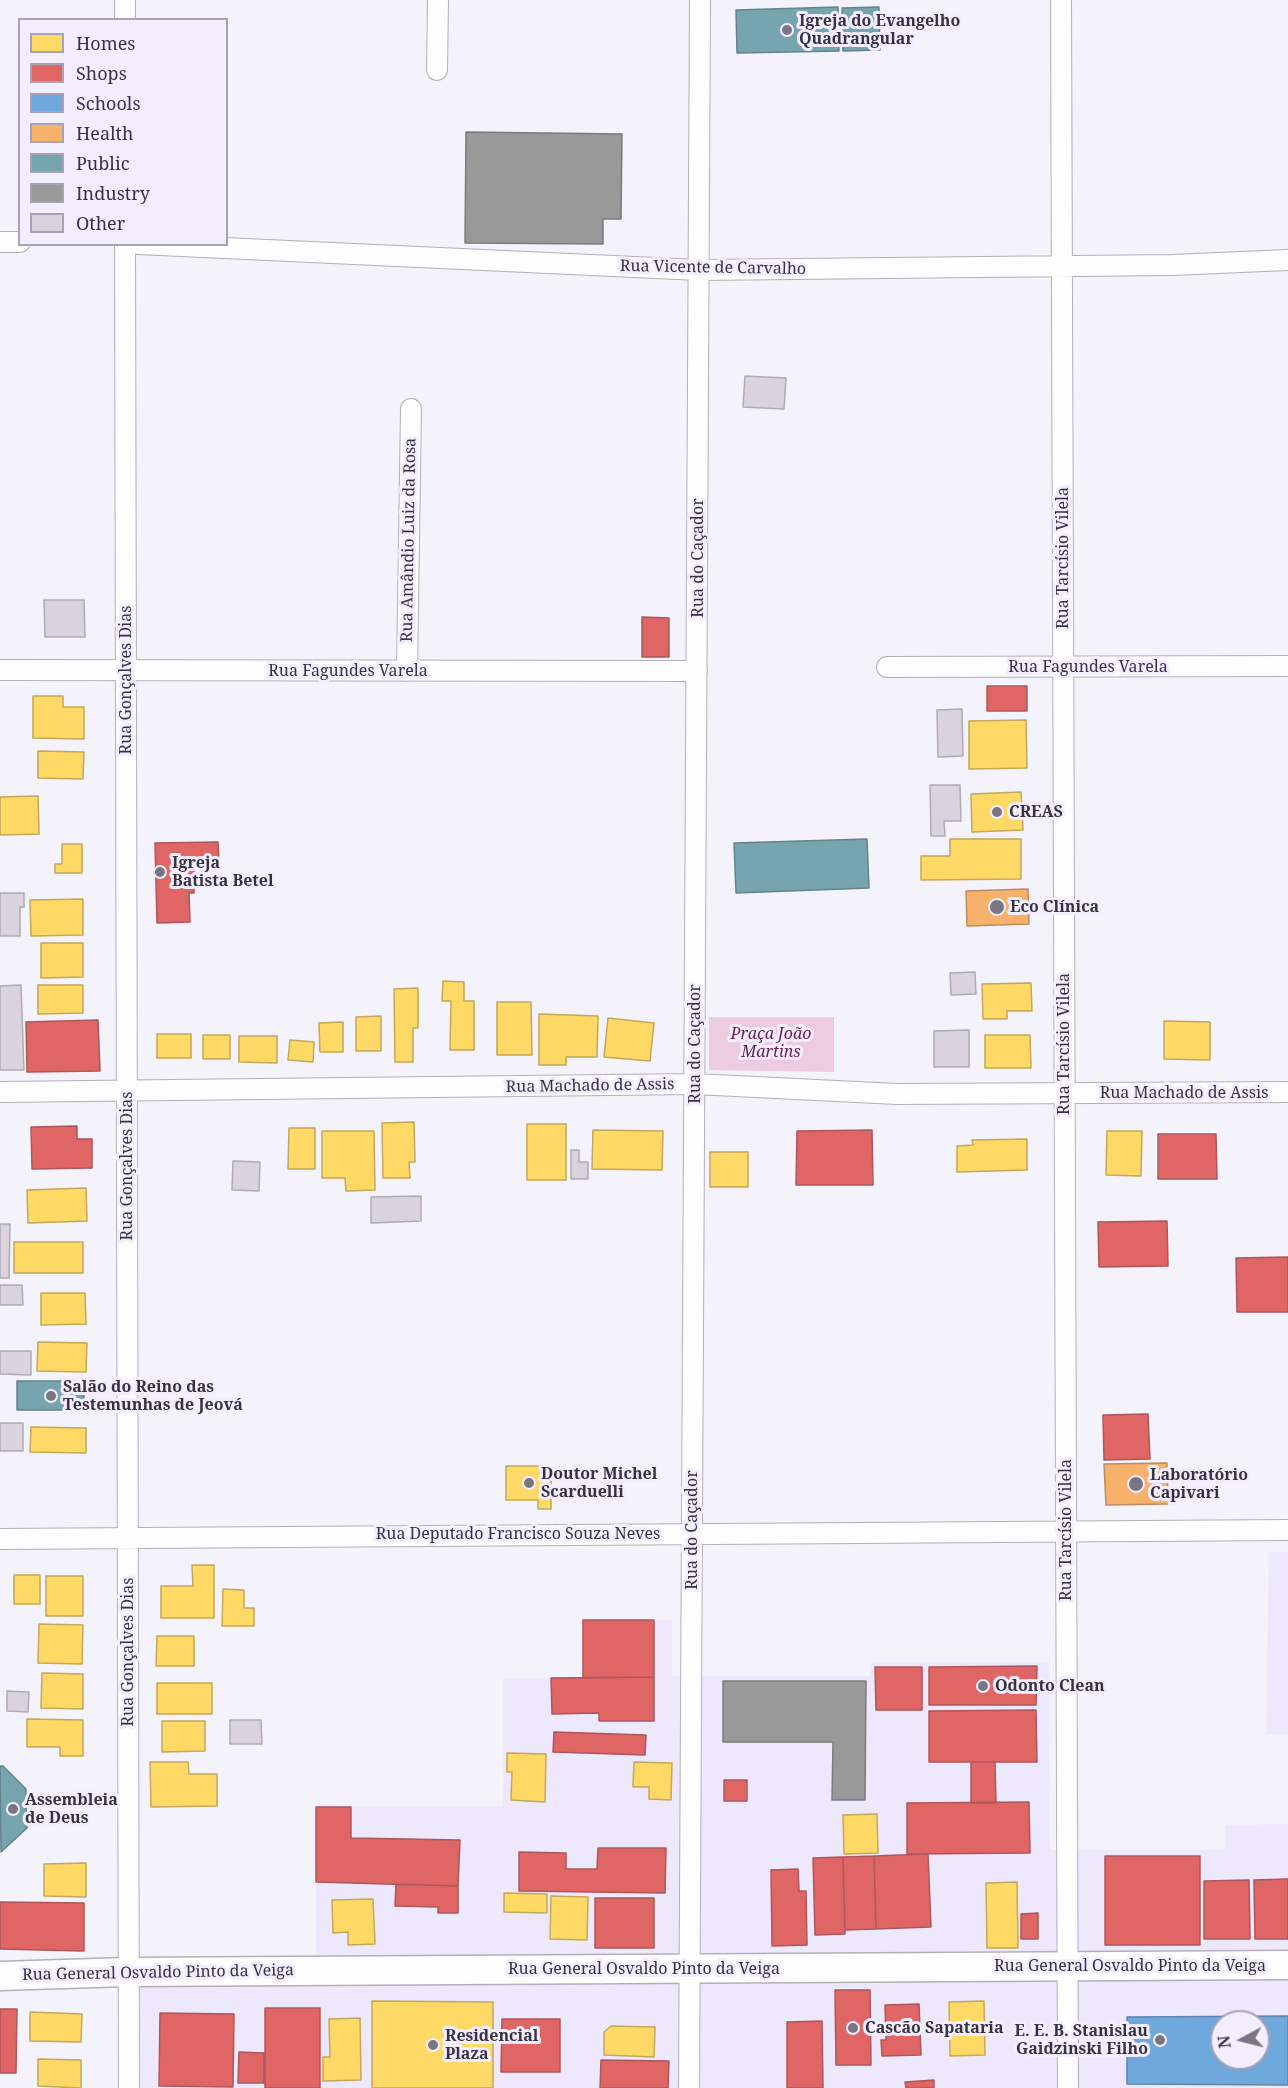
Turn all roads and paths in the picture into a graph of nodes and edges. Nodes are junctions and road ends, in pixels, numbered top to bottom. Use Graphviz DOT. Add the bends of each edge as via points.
graph roads {
  1 [pos="125,0"];
  2 [pos="438,0"];
  3 [pos="700,0"];
  4 [pos="1061,0"];
  5 [pos="125,18"];
  6 [pos="437,70"];
  7 [pos="0,242"];
  8 [pos="18,242"];
  9 [pos="126,246"];
  10 [pos="181,246"];
  11 [pos="1288,260"];
  12 [pos="1062,267"];
  13 [pos="699,270"];
  14 [pos="411,409"];
  15 [pos="1288,666"];
  16 [pos="887,667"];
  17 [pos="1063,667"];
  18 [pos="0,670"];
  19 [pos="126,670"];
  20 [pos="407,671"];
  21 [pos="697,671"];
  22 [pos="695,1084"];
  23 [pos="127,1091"];
  24 [pos="0,1092"];
  25 [pos="1288,1092"];
  26 [pos="1065,1094"];
  27 [pos="1288,1530"];
  28 [pos="1066,1531"];
  29 [pos="692,1533"];
  30 [pos="128,1537"];
  31 [pos="0,1539"];
  32 [pos="1288,1965"];
  33 [pos="1068,1966"];
  34 [pos="690,1968"];
  35 [pos="128,1972"];
  36 [pos="0,1976"];
  37 [pos="129,2088"];
  38 [pos="689,2088"];
  39 [pos="1068,2088"];
  1 -- 5 [label="street"];
  2 -- 6 [label="street"];
  3 -- 13 [label="street, Rua do Caçador"];
  4 -- 12 [label="street, Rua Tarcísio Vilela"];
  7 -- 8 [label="street"];
  9 -- 19 [label="street, Rua Gonçalves Dias"];
  10 -- 13 [label="street, Rua Vicente de Carvalho"];
  11 -- 12 [label="street, Rua Vicente de Carvalho"];
  12 -- 13 [label="street, Rua Vicente de Carvalho"];
  12 -- 17 [label="street, Rua Tarcísio Vilela"];
  13 -- 21 [label="street, Rua do Caçador"];
  14 -- 20 [label="street, Rua Amândio Luiz da Rosa"];
  15 -- 17 [label="street, Rua Fagundes Varela"];
  16 -- 17 [label="street, Rua Fagundes Varela"];
  17 -- 26 [label="street, Rua Tarcísio Vilela"];
  18 -- 19 [label="street, Rua Fagundes Varela"];
  19 -- 20 [label="street, Rua Fagundes Varela"];
  19 -- 23 [label="street, Rua Gonçalves Dias"];
  20 -- 21 [label="street, Rua Fagundes Varela"];
  21 -- 22 [label="street, Rua do Caçador"];
  22 -- 23 [label="street, Rua Machado de Assis"];
  22 -- 26 [label="street, Rua Machado de Assis" via="897,1094"];
  22 -- 29 [label="street, Rua do Caçador"];
  23 -- 24 [label="street, Rua Machado de Assis"];
  23 -- 30 [label="street, Rua Gonçalves Dias"];
  25 -- 26 [label="street, Rua Machado de Assis"];
  26 -- 28 [label="street, Rua Tarcísio Vilela"];
  27 -- 28 [label="street, Rua Deputado Francisco Souza Neves"];
  28 -- 29 [label="street, Rua Deputado Francisco Souza Neves"];
  28 -- 33 [label="street, Rua Tarcísio Vilela"];
  29 -- 30 [label="street, Rua Deputado Francisco Souza Neves"];
  29 -- 34 [label="street, Rua do Caçador"];
  30 -- 31 [label="street, Rua Deputado Francisco Souza Neves"];
  30 -- 35 [label="street, Rua Gonçalves Dias"];
  32 -- 33 [label="street, Rua General Osvaldo Pinto da Veiga"];
  33 -- 34 [label="street, Rua General Osvaldo Pinto da Veiga"];
  33 -- 39 [label="street, Rua Tarcísio Vilela"];
  34 -- 35 [label="street, Rua General Osvaldo Pinto da Veiga"];
  34 -- 38 [label="street, Rua do Caçador"];
  35 -- 36 [label="street, Rua General Osvaldo Pinto da Veiga"];
  35 -- 37 [label="street, Rua Gonçalves Dias"];
}
